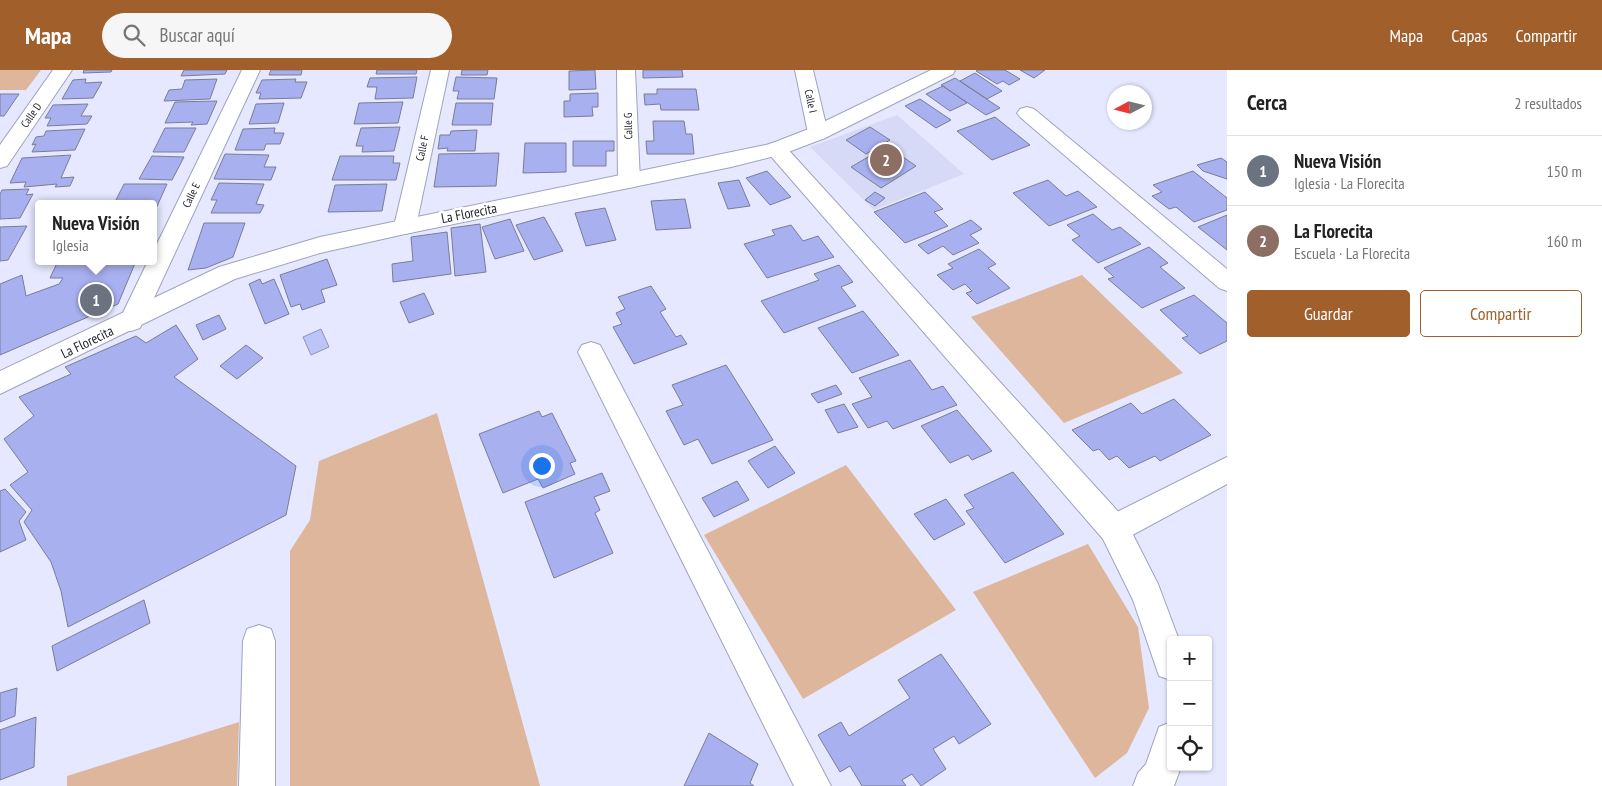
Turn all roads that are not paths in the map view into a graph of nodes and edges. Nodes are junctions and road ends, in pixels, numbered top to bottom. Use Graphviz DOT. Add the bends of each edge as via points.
graph roads {
  1 [pos="62,70"];
  2 [pos="251,70"];
  3 [pos="440,70"];
  4 [pos="626,70"];
  5 [pos="804,70"];
  6 [pos="946,70"];
  7 [pos="1027,113"];
  8 [pos="818,133"];
  9 [pos="776,149"];
  10 [pos="0,161"];
  11 [pos="629,181"];
  12 [pos="405,226"];
  13 [pos="1227,282"];
  14 [pos="131,321"];
  15 [pos="590,352"];
  16 [pos="0,383"];
  17 [pos="1227,470"];
  18 [pos="1114,529"];
  19 [pos="259,641"];
  20 [pos="1167,652"];
  21 [pos="1167,753"];
  22 [pos="257,786"];
  23 [pos="813,786"];
  24 [pos="1151,786"];
  1 -- 10 [label="street, Calle D"];
  2 -- 14 [label="street, Calle E"];
  3 -- 12 [label="street, Calle F"];
  4 -- 11 [label="street, Calle G"];
  5 -- 8 [label="street, Calle I"];
  6 -- 8 [label="street, La Florecita"];
  7 -- 13 [label="street"];
  8 -- 9 [label="street, La Florecita"];
  9 -- 11 [label="street, La Florecita"];
  9 -- 18 [label="street"];
  11 -- 12 [label="street, La Florecita"];
  12 -- 14 [label="street, La Florecita" via="320,245 227,274"];
  14 -- 16 [label="street, La Florecita"];
  15 -- 23 [label="street"];
  17 -- 18 [label="street"];
  18 -- 20 [label="street" via="1147,595"];
  19 -- 22 [label="street"];
  21 -- 24 [label="street" via="1161,774"];
}
